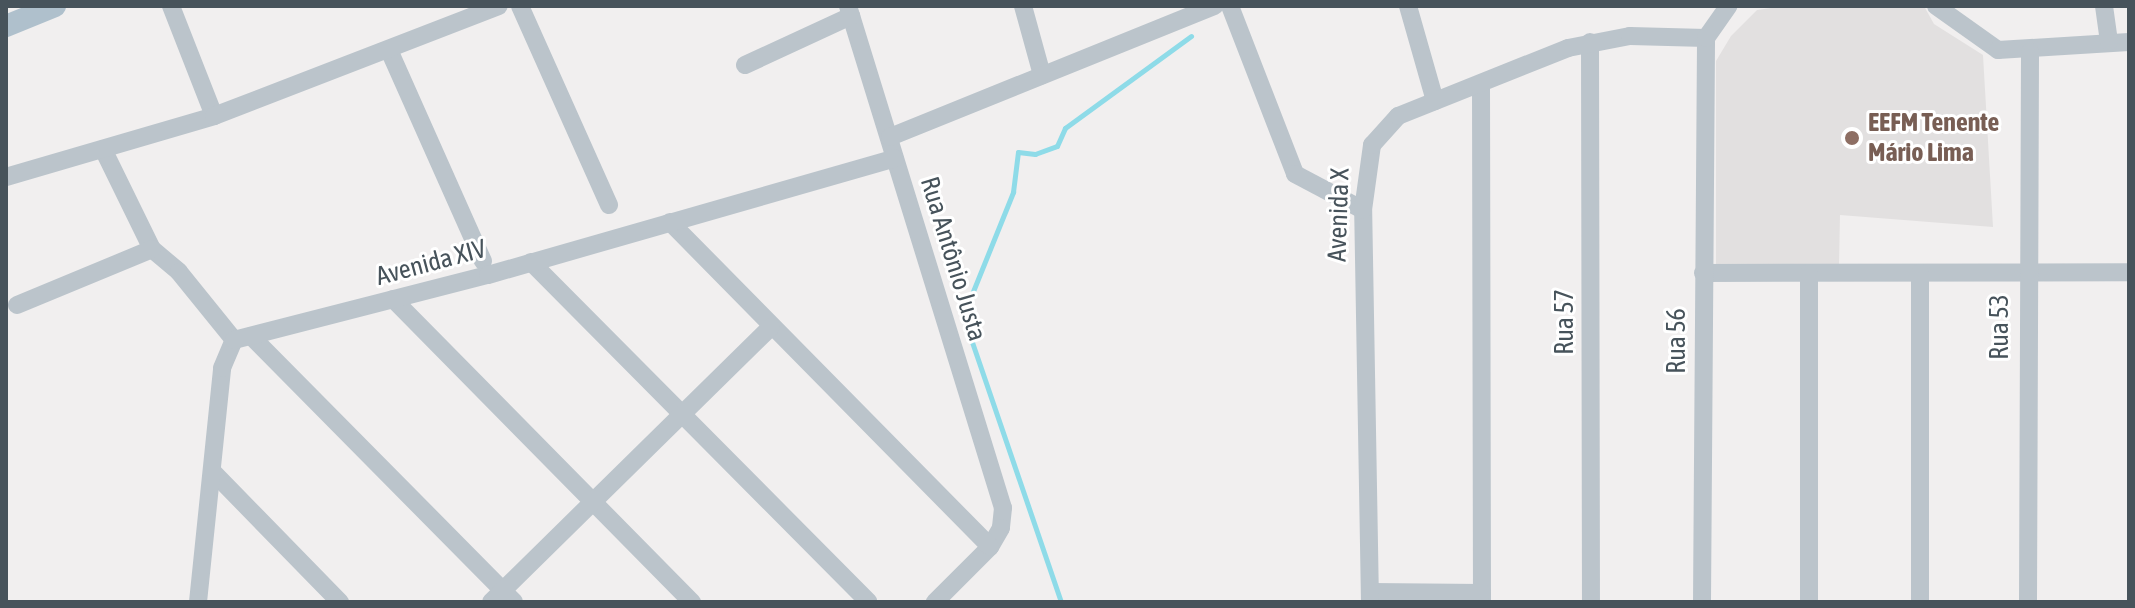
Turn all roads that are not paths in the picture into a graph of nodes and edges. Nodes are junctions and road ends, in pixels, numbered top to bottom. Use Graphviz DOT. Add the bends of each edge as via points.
graph roads {
  1 [pos="55,6"];
  2 [pos="171,6"];
  3 [pos="499,6"];
  4 [pos="520,6"];
  5 [pos="1023,6"];
  6 [pos="1215,6"];
  7 [pos="1230,6"];
  8 [pos="1408,6"];
  9 [pos="1728,6"];
  10 [pos="1936,6"];
  11 [pos="2104,6"];
  12 [pos="850,11"];
  13 [pos="6,26"];
  14 [pos="1706,38"];
  15 [pos="1590,42"];
  16 [pos="2109,42"];
  17 [pos="2129,42"];
  18 [pos="389,50"];
  19 [pos="2030,52"];
  20 [pos="745,65"];
  21 [pos="1042,75"];
  22 [pos="1481,85"];
  23 [pos="1435,101"];
  24 [pos="214,116"];
  25 [pos="890,137"];
  26 [pos="103,149"];
  27 [pos="895,158"];
  28 [pos="6,177"];
  29 [pos="609,205"];
  30 [pos="1363,210"];
  31 [pos="670,222"];
  32 [pos="152,249"];
  33 [pos="483,261"];
  34 [pos="531,262"];
  35 [pos="2129,272"];
  36 [pos="1703,273"];
  37 [pos="1809,273"];
  38 [pos="1920,273"];
  39 [pos="2026,273"];
  40 [pos="393,299"];
  41 [pos="17,305"];
  42 [pos="771,327"];
  43 [pos="243,338"];
  44 [pos="685,413"];
  45 [pos="213,472"];
  46 [pos="592,500"];
  47 [pos="990,547"];
  48 [pos="1370,597"];
  49 [pos="1482,597"];
  50 [pos="502,598"];
  51 [pos="198,602"];
  52 [pos="340,602"];
  53 [pos="692,602"];
  54 [pos="869,602"];
  55 [pos="935,602"];
  56 [pos="1591,602"];
  57 [pos="1702,602"];
  58 [pos="1809,602"];
  59 [pos="1920,602"];
  60 [pos="2028,602"];
  1 -- 13 [label="main road"];
  2 -- 24 [label="street"];
  3 -- 18 [label="street"];
  4 -- 29 [label="street"];
  5 -- 21 [label="street"];
  6 -- 21 [label="street"];
  7 -- 30 [label="street" via="1295,174"];
  8 -- 23 [label="street"];
  9 -- 14 [label="street"];
  10 -- 19 [label="street" via="1987,46"];
  11 -- 16 [label="street"];
  12 -- 20 [label="street"];
  12 -- 25 [label="street, Rua Antônio Justa"];
  14 -- 15 [label="street, Avenida X" via="1630,36"];
  14 -- 36 [label="street, Rua 56"];
  15 -- 22 [label="street, Avenida X"];
  15 -- 56 [label="street, Rua 57"];
  16 -- 17 [label="street"];
  16 -- 19 [label="street"];
  18 -- 24 [label="street"];
  18 -- 33 [label="street"];
  19 -- 39 [label="street, Rua 53"];
  21 -- 25 [label="street"];
  22 -- 23 [label="street, Avenida X"];
  22 -- 49 [label="street"];
  23 -- 30 [label="street, Avenida X" via="1382,128 1366,159"];
  24 -- 26 [label="street"];
  25 -- 27 [label="street, Rua Antônio Justa"];
  26 -- 28 [label="street"];
  26 -- 32 [label="street"];
  27 -- 31 [label="street, Avenida XIV"];
  27 -- 47 [label="street, Rua Antônio Justa" via="1003,508 1001,528"];
  30 -- 48 [label="street, Avenida X"];
  31 -- 34 [label="street, Avenida XIV"];
  31 -- 42 [label="street"];
  32 -- 41 [label="street"];
  32 -- 43 [label="street"];
  34 -- 40 [label="street, Avenida XIV"];
  34 -- 44 [label="street"];
  35 -- 39 [label="street"];
  36 -- 37 [label="street"];
  36 -- 57 [label="street, Rua 56"];
  37 -- 38 [label="street"];
  37 -- 58 [label="street"];
  38 -- 39 [label="street"];
  38 -- 59 [label="street"];
  39 -- 60 [label="street, Rua 53"];
  40 -- 43 [label="street, Avenida XIV"];
  40 -- 46 [label="street"];
  42 -- 44 [label="street"];
  42 -- 47 [label="street"];
  43 -- 45 [label="street" via="222,368"];
  43 -- 50 [label="street"];
  44 -- 46 [label="street"];
  44 -- 54 [label="street"];
  45 -- 51 [label="street"];
  45 -- 52 [label="street"];
  46 -- 50 [label="street"];
  46 -- 53 [label="street"];
  47 -- 55 [label="street"];
  48 -- 49 [label="street"];
}
